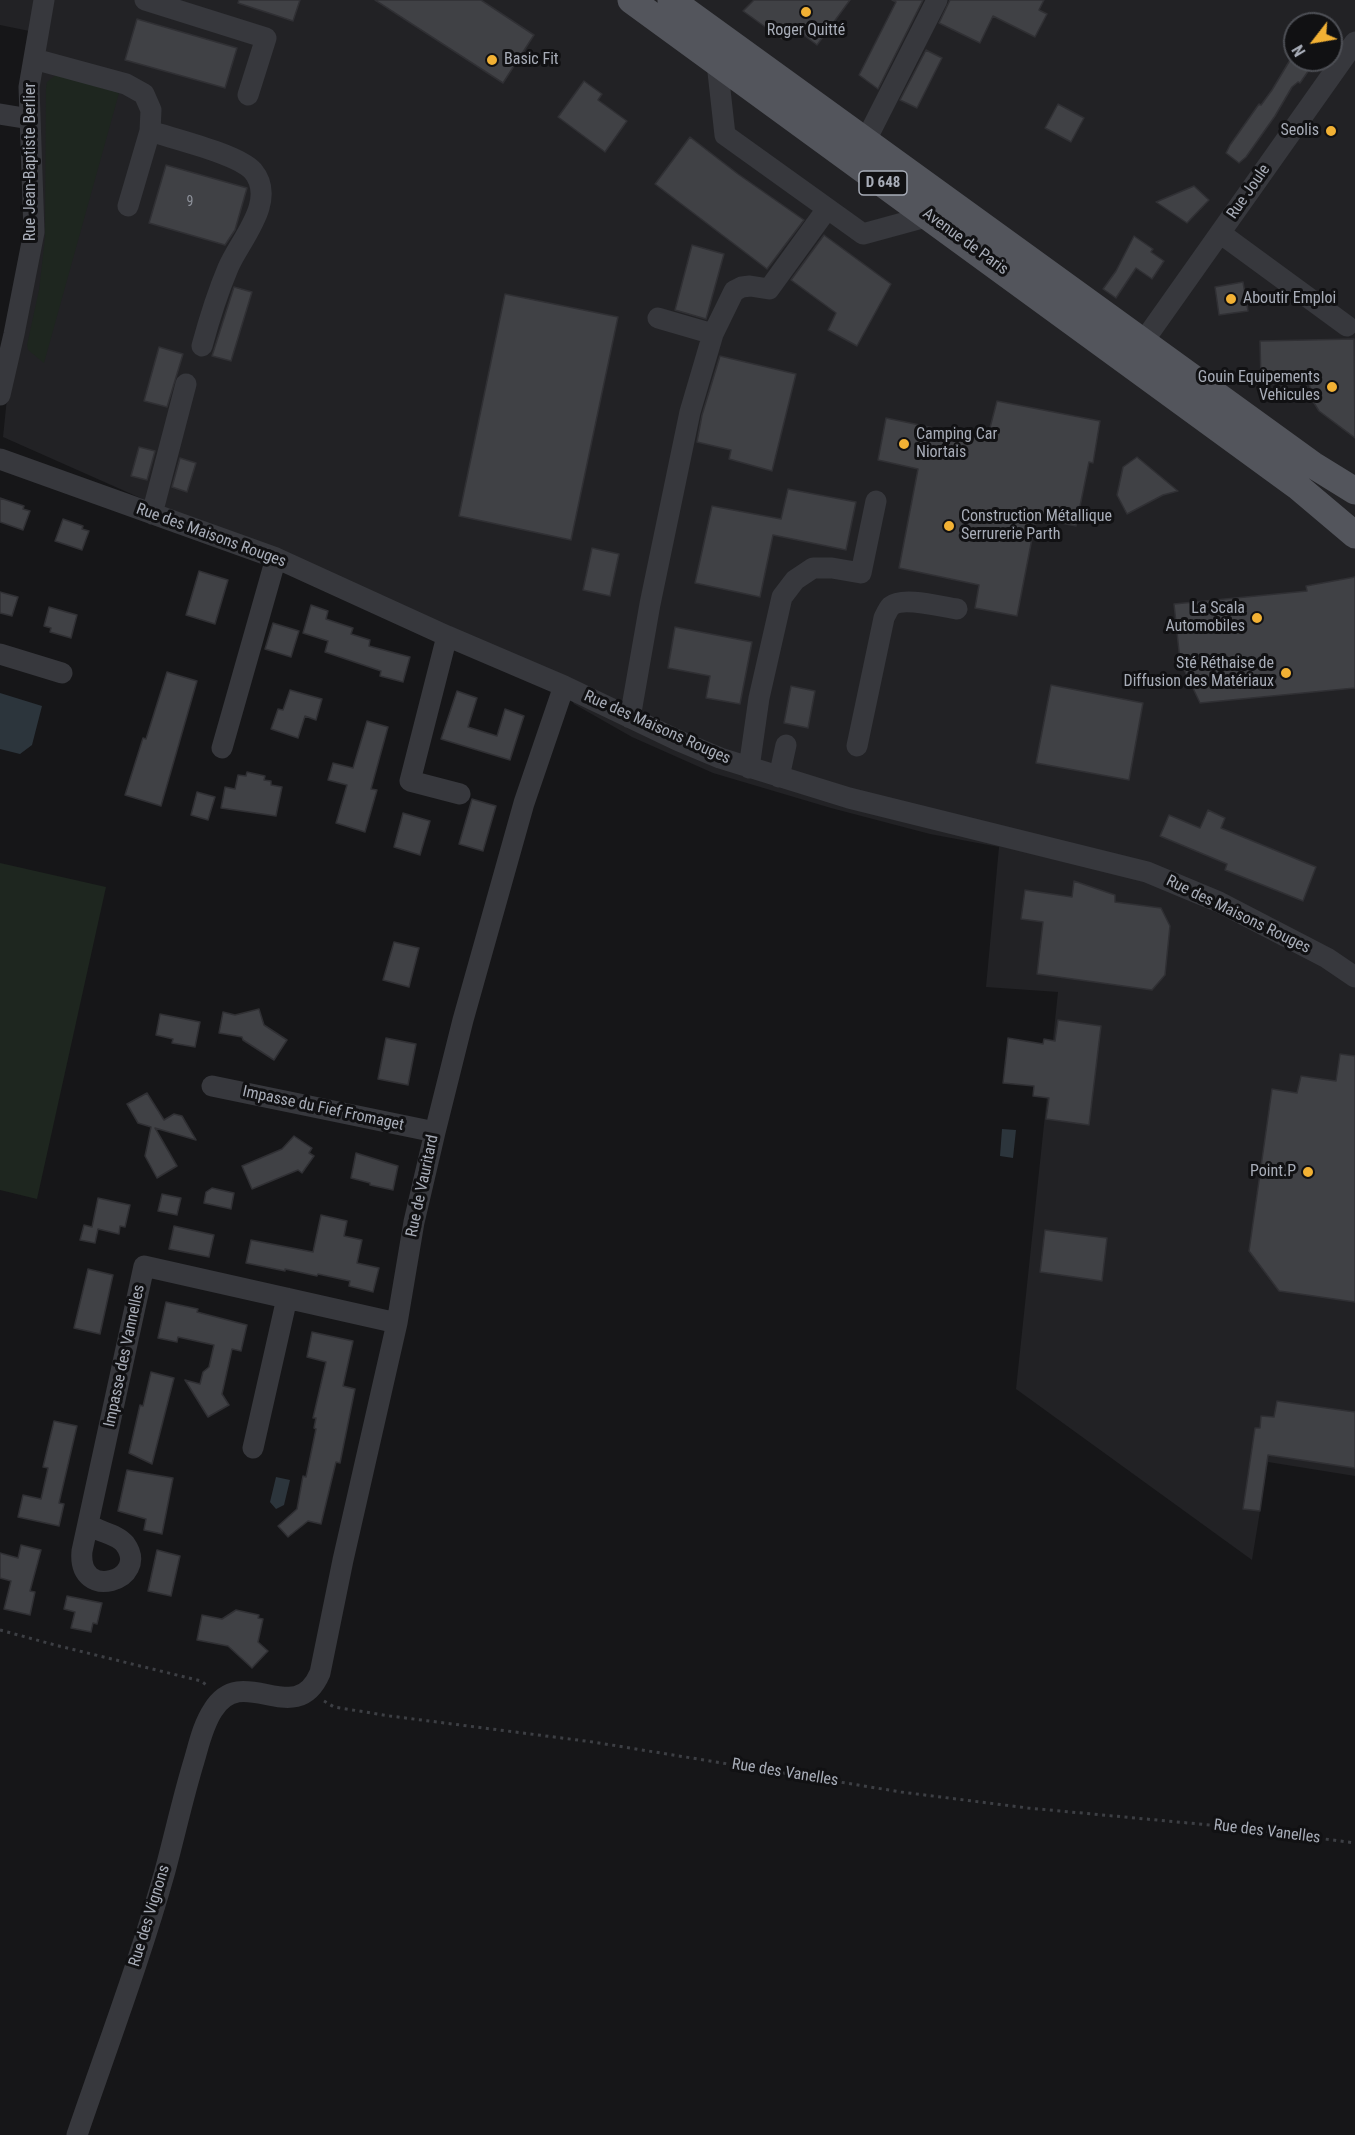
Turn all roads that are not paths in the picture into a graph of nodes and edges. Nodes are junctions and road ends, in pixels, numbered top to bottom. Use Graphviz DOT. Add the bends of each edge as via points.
graph roads {
  1 [pos="44,0"];
  2 [pos="145,0"];
  3 [pos="631,0"];
  4 [pos="671,0"];
  5 [pos="937,0"];
  6 [pos="192,7"];
  7 [pos="1351,56"];
  8 [pos="34,60"];
  9 [pos="717,63"];
  10 [pos="248,96"];
  11 [pos="0,114"];
  12 [pos="30,119"];
  13 [pos="150,131"];
  14 [pos="865,142"];
  15 [pos="128,206"];
  16 [pos="827,209"];
  17 [pos="929,216"];
  18 [pos="1220,233"];
  19 [pos="658,318"];
  20 [pos="1347,326"];
  21 [pos="713,334"];
  22 [pos="1143,342"];
  23 [pos="202,346"];
  24 [pos="186,384"];
  25 [pos="0,395"];
  26 [pos="0,459"];
  27 [pos="1313,465"];
  28 [pos="1297,486"];
  29 [pos="1355,491"];
  30 [pos="876,501"];
  31 [pos="1355,506"];
  32 [pos="152,514"];
  33 [pos="1355,515"];
  34 [pos="1355,536"];
  35 [pos="276,558"];
  36 [pos="957,609"];
  37 [pos="447,636"];
  38 [pos="0,654"];
  39 [pos="62,673"];
  40 [pos="564,686"];
  41 [pos="630,718"];
  42 [pos="786,745"];
  43 [pos="857,746"];
  44 [pos="222,748"];
  45 [pos="749,768"];
  46 [pos="779,777"];
  47 [pos="460,794"];
  48 [pos="1327,958"];
  49 [pos="1355,963"];
  50 [pos="1355,977"];
  51 [pos="212,1086"];
  52 [pos="435,1132"];
  53 [pos="286,1298"];
  54 [pos="397,1323"];
  55 [pos="253,1448"];
  56 [pos="88,1524"];
  57 [pos="222,1697"];
  58 [pos="77,2135"];
  1 -- 8 [label="street, Rue Jean-Baptiste Berlier"];
  2 -- 6 [label="street"];
  3 -- 9 [label="main road, Avenue de Paris / D 648"];
  4 -- 14 [label="main road, Avenue de Paris / D 648"];
  5 -- 14 [label="street"];
  6 -- 10 [label="street" via="266,38"];
  7 -- 18 [label="street, Rue Joule"];
  8 -- 12 [label="street, Rue Jean-Baptiste Berlier" via="29,87"];
  8 -- 13 [label="street" via="126,84 144,94 152,110"];
  9 -- 16 [label="street" via="725,135"];
  9 -- 17 [label="main road, Avenue de Paris / D 648"];
  11 -- 12 [label="street"];
  12 -- 25 [label="street, Rue Jean-Baptiste Berlier" via="34,232"];
  13 -- 15 [label="street"];
  13 -- 23 [label="street" via="224,155 252,170 259,181 261,200 252,228 229,264"];
  14 -- 22 [label="main road, Avenue de Paris / D 648"];
  16 -- 17 [label="street" via="863,234"];
  16 -- 21 [label="street" via="769,289 750,286 734,291"];
  17 -- 28 [label="main road, Avenue de Paris / D 648"];
  18 -- 20 [label="street"];
  18 -- 22 [label="street, Rue Joule"];
  19 -- 21 [label="street"];
  21 -- 41 [label="street" via="690,412"];
  22 -- 27 [label="main road, Avenue de Paris / D 648"];
  24 -- 32 [label="street"];
  26 -- 32 [label="street, Rue des Maisons Rouges"];
  27 -- 29 [label="main road, Avenue de Paris"];
  27 -- 31 [label="main road, Avenue de Paris / D 648"];
  28 -- 33 [label="main road, Avenue de Paris / D 648"];
  28 -- 34 [label="main road, Avenue de Paris"];
  30 -- 45 [label="street" via="861,573 813,568 795,580 782,597 759,698"];
  32 -- 35 [label="street, Rue des Maisons Rouges"];
  35 -- 37 [label="street, Rue des Maisons Rouges"];
  35 -- 44 [label="street"];
  36 -- 43 [label="street" via="906,601 888,610"];
  37 -- 40 [label="street, Rue des Maisons Rouges"];
  37 -- 47 [label="street" via="410,781"];
  38 -- 39 [label="street"];
  40 -- 41 [label="street, Rue des Maisons Rouges"];
  40 -- 52 [label="street, Rue de Vauritard" via="524,803 462,1020"];
  41 -- 45 [label="street, Rue des Maisons Rouges"];
  42 -- 46 [label="street"];
  45 -- 46 [label="street, Rue des Maisons Rouges"];
  46 -- 48 [label="street, Rue des Maisons Rouges" via="1147,872 1219,902"];
  48 -- 49 [label="street, Rue des Maisons Rouges"];
  48 -- 50 [label="street, Rue des Maisons Rouges"];
  51 -- 52 [label="street, Impasse du Fief Fromaget"];
  52 -- 54 [label="street, Rue de Vauritard" via="414,1222"];
  53 -- 54 [label="street, Impasse des Vannelles"];
  53 -- 55 [label="street"];
  53 -- 56 [label="street, Impasse des Vannelles" via="144,1266"];
  54 -- 57 [label="street, Rue de Vauritard" via="320,1673 310,1692 297,1697 241,1691"];
  57 -- 58 [label="street, Rue des Vignons" via="201,1738 141,1947"];
}
